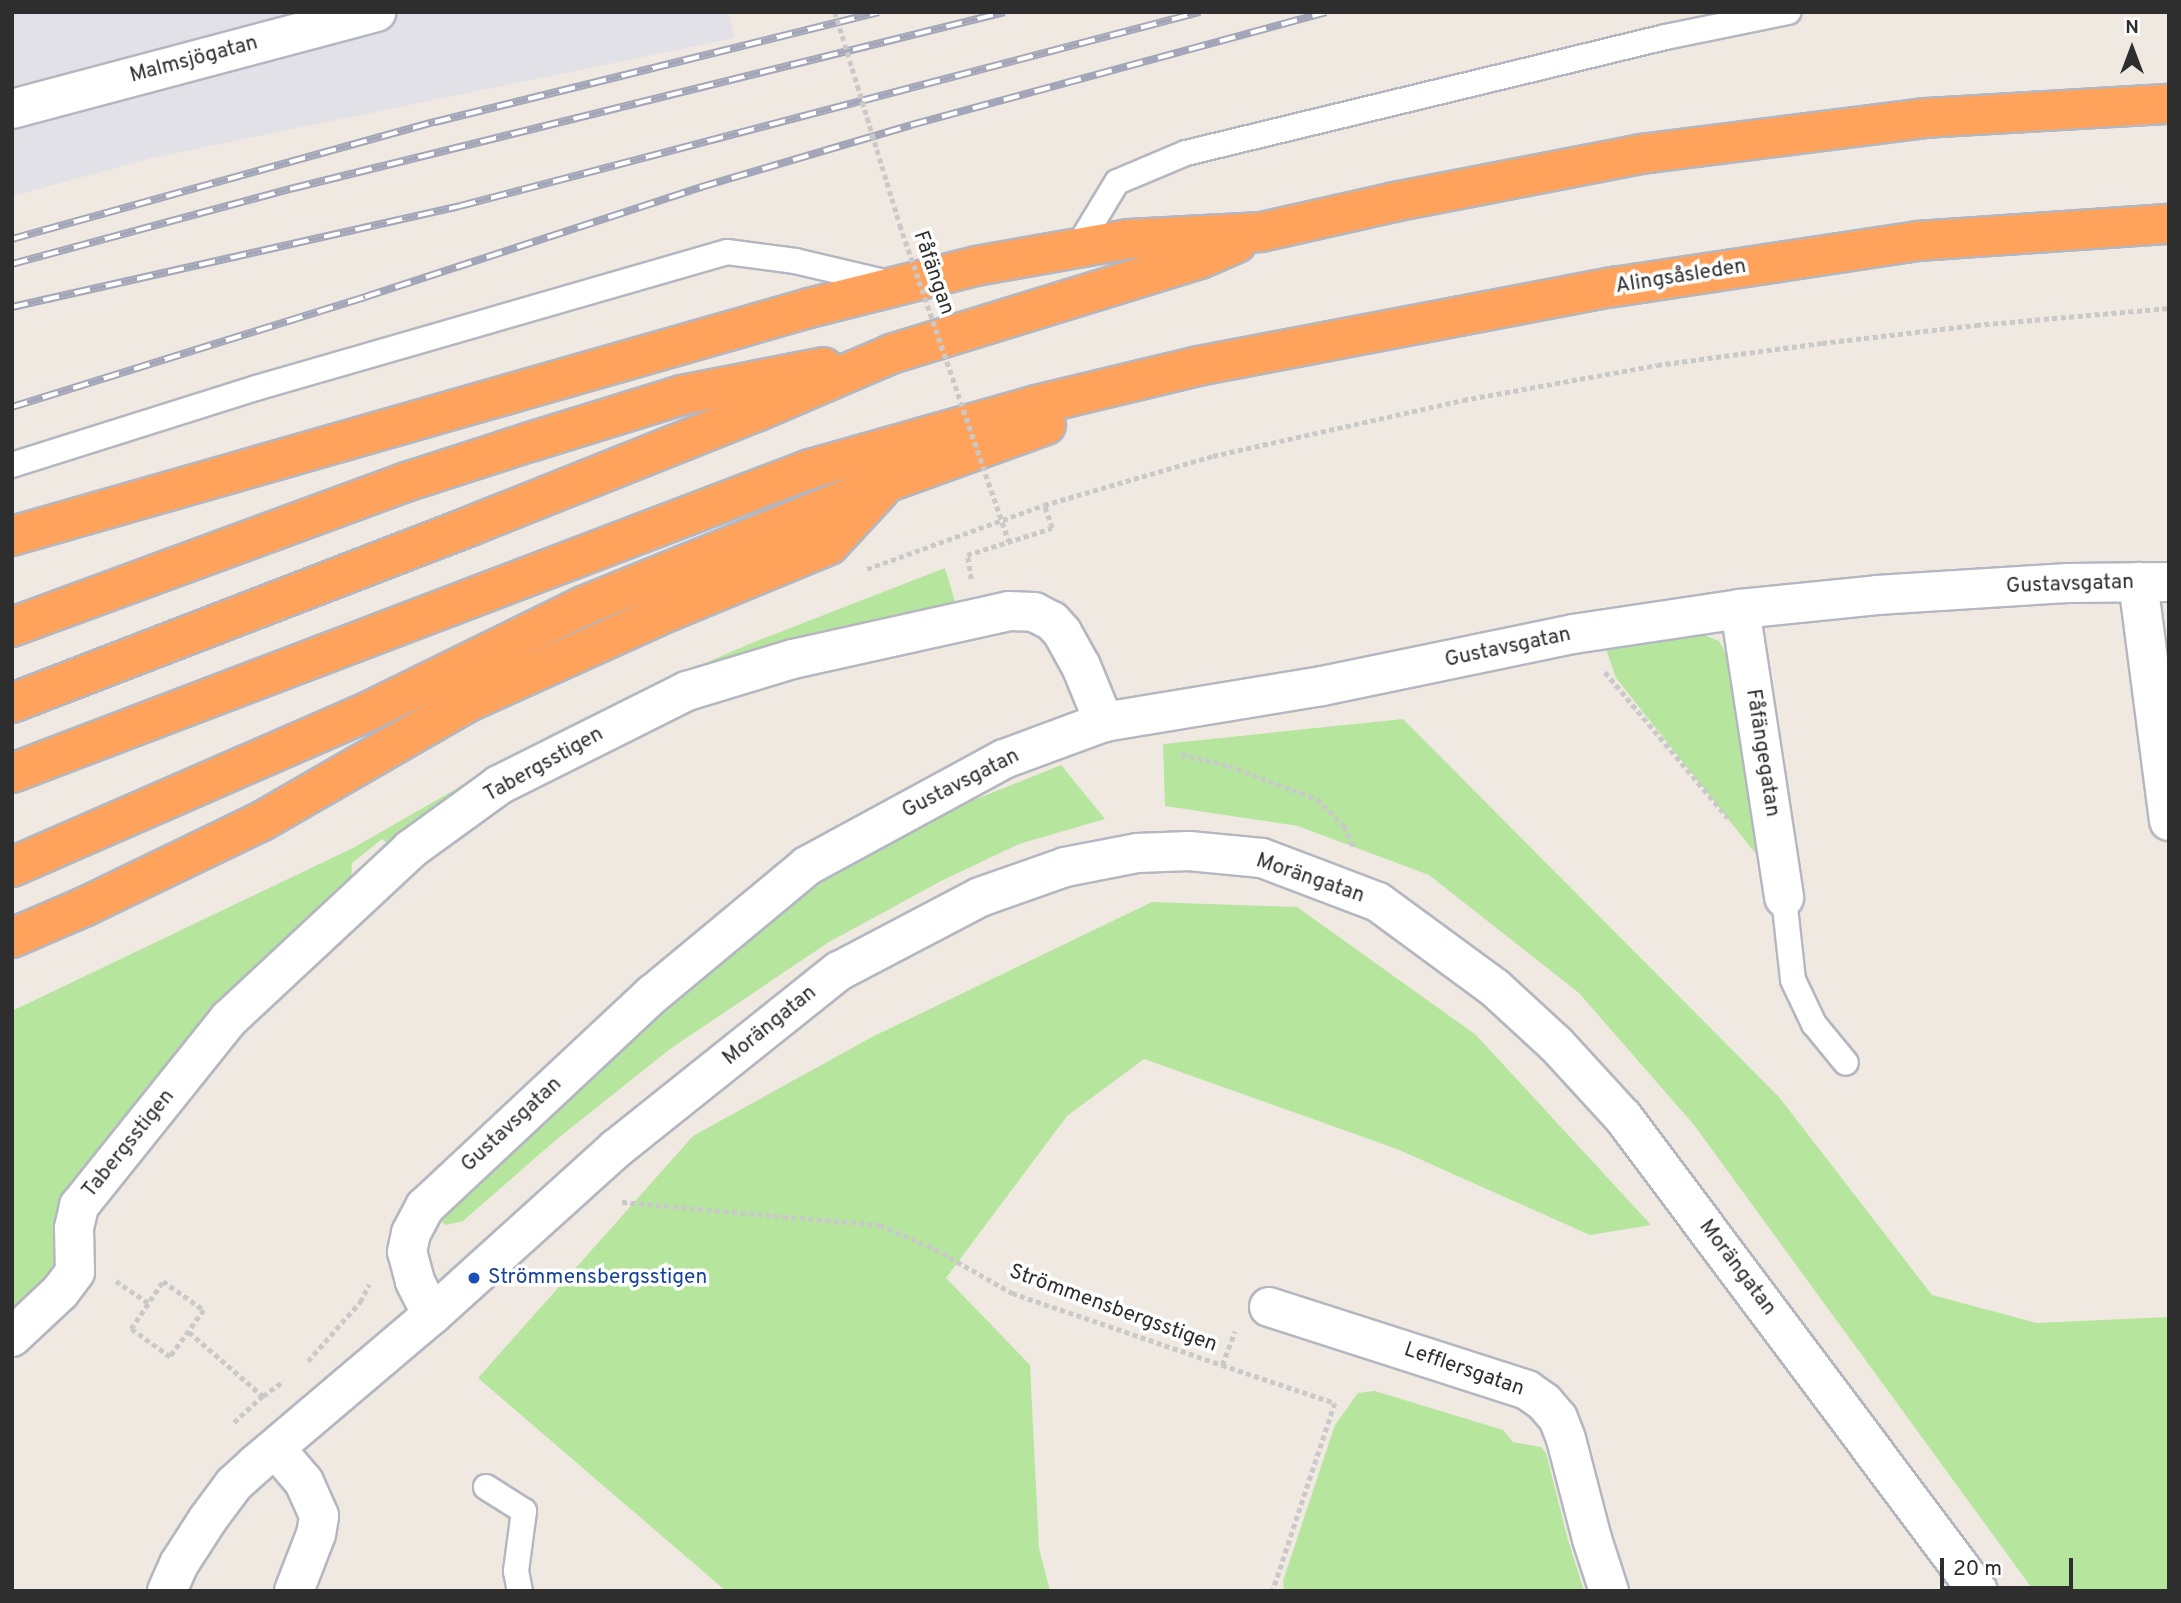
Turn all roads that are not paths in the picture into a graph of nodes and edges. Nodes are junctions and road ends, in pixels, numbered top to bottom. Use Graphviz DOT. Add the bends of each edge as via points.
graph roads {
  1 [pos="376,12"];
  2 [pos="1788,12"];
  3 [pos="2169,104"];
  4 [pos="12,109"];
  5 [pos="2169,224"];
  6 [pos="1261,232"];
  7 [pos="1077,248"];
  8 [pos="896,285"];
  9 [pos="891,354"];
  10 [pos="1198,366"];
  11 [pos="12,465"];
  12 [pos="886,483"];
  13 [pos="12,537"];
  14 [pos="2153,582"];
  15 [pos="1740,609"];
  16 [pos="12,627"];
  17 [pos="12,703"];
  18 [pos="1104,722"];
  19 [pos="12,773"];
  20 [pos="2169,821"];
  21 [pos="12,867"];
  22 [pos="1784,898"];
  23 [pos="12,939"];
  24 [pos="1846,1063"];
  25 [pos="1269,1307"];
  26 [pos="432,1315"];
  27 [pos="12,1338"];
  28 [pos="276,1449"];
  29 [pos="486,1488"];
  30 [pos="167,1591"];
  31 [pos="294,1591"];
  32 [pos="520,1591"];
  33 [pos="1609,1591"];
  34 [pos="1978,1591"];
  1 -- 4 [label="street, Malmsjögatan"];
  2 -- 7 [label="lane" via="1665,37 1186,153 1117,182"];
  3 -- 6 [label="highway" via="1924,118 1641,154"];
  5 -- 10 [label="highway, Alingsåsleden" via="1918,241 1615,287"];
  6 -- 7 [label="highway" via="1129,239"];
  6 -- 9 [label="highway" via="1200,259"];
  7 -- 8 [label="highway"];
  8 -- 11 [label="lane" via="795,261 727,252 269,384"];
  8 -- 13 [label="highway"];
  9 -- 16 [label="highway" via="727,384 629,411 406,482"];
  9 -- 17 [label="highway" via="481,522"];
  10 -- 12 [label="highway"];
  10 -- 19 [label="highway" via="1036,405 810,469"];
  12 -- 21 [label="highway" via="583,606 371,710"];
  12 -- 23 [label="highway" via="829,545 466,703 262,821"];
  14 -- 15 [label="street, Gustavsgatan" via="1877,595"];
  14 -- 20 [label="street"];
  15 -- 18 [label="street, Gustavsgatan" via="1573,634 1322,686"];
  15 -- 22 [label="street, Fåfängegatan"];
  18 -- 26 [label="street, Gustavsgatan" via="1004,759 807,866 653,994 425,1207 407,1252"];
  18 -- 27 [label="street, Tabergsstigen" via="1062,632 1034,612 1009,611 793,659 687,691 499,785 411,849 229,1019 79,1206 74,1228 75,1272"];
  22 -- 24 [label="lane" via="1794,980 1814,1024"];
  25 -- 33 [label="street, Lefflersgatan" via="1527,1390 1544,1402 1558,1418 1566,1439"];
  26 -- 28 [label="street"];
  26 -- 34 [label="street, Morängatan" via="617,1148 839,971 980,897 1065,867 1137,853 1189,851 1262,858 1378,902 1495,988 1556,1044 1623,1117"];
  28 -- 30 [label="street" via="234,1485 179,1564"];
  28 -- 31 [label="street" via="304,1482 319,1516"];
  29 -- 32 [label="lane" via="524,1511 516,1571"];
}
